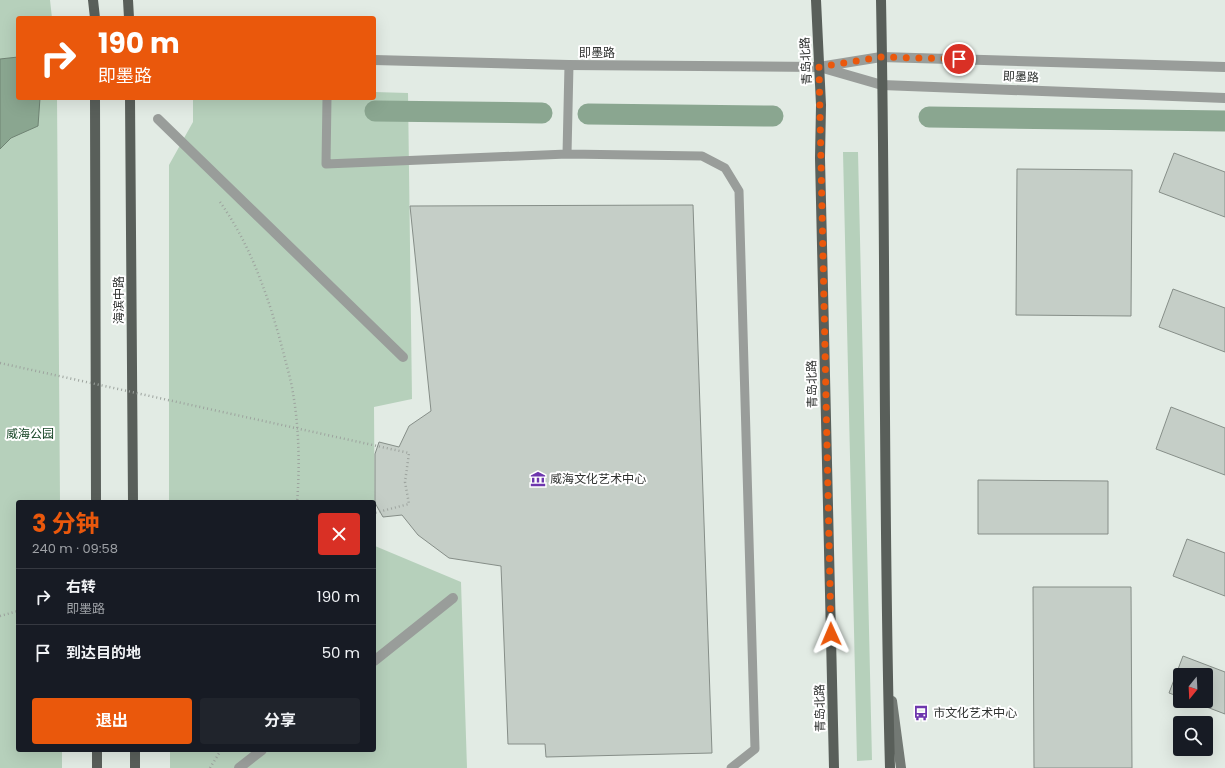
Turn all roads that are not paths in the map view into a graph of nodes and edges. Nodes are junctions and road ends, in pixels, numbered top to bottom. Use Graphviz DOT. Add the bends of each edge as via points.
graph roads {
  1 [pos="93,0"];
  2 [pos="128,0"];
  3 [pos="816,0"];
  4 [pos="880,0"];
  5 [pos="95,16"];
  6 [pos="129,16"];
  7 [pos="881,57"];
  8 [pos="376,60"];
  9 [pos="569,65"];
  10 [pos="819,67"];
  11 [pos="1225,67"];
  12 [pos="882,85"];
  13 [pos="1225,98"];
  14 [pos="95,100"];
  15 [pos="130,100"];
  16 [pos="327,100"];
  17 [pos="158,119"];
  18 [pos="567,154"];
  19 [pos="403,357"];
  20 [pos="96,500"];
  21 [pos="133,500"];
  22 [pos="453,598"];
  23 [pos="376,659"];
  24 [pos="887,660"];
  25 [pos="97,752"];
  26 [pos="135,752"];
  27 [pos="260,752"];
  28 [pos="97,768"];
  29 [pos="135,768"];
  30 [pos="240,768"];
  31 [pos="731,768"];
  32 [pos="834,768"];
  33 [pos="890,768"];
  34 [pos="901,768"];
  1 -- 5 [label="main road"];
  2 -- 6 [label="main road"];
  3 -- 10 [label="main road, 青岛北路"];
  4 -- 7 [label="main road"];
  7 -- 10 [label="street, 即墨路"];
  7 -- 11 [label="street, 即墨路"];
  7 -- 12 [label="main road"];
  8 -- 9 [label="street, 即墨路"];
  9 -- 10 [label="street, 即墨路"];
  9 -- 18 [label="lane"];
  10 -- 12 [label="street, 即墨路"];
  10 -- 32 [label="main road, 青岛北路"];
  12 -- 13 [label="street, 即墨路"];
  12 -- 24 [label="main road"];
  14 -- 20 [label="main road, 海滨中路"];
  15 -- 21 [label="main road, 海滨中路"];
  16 -- 18 [label="lane" via="326,164"];
  17 -- 19 [label="street"];
  18 -- 31 [label="lane" via="702,156 726,168 739,191 755,749"];
  22 -- 23 [label="street"];
  24 -- 33 [label="main road"];
  24 -- 34 [label="main road"];
  25 -- 28 [label="main road"];
  26 -- 29 [label="main road"];
  27 -- 30 [label="street"];
}
